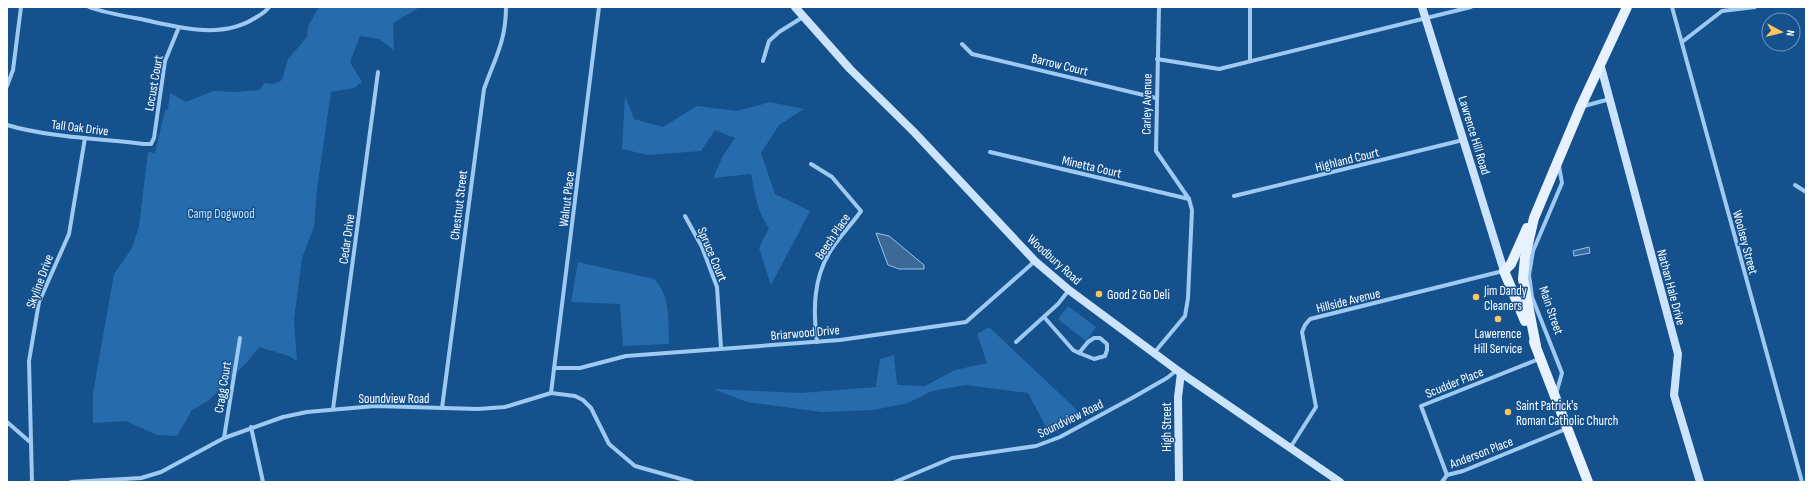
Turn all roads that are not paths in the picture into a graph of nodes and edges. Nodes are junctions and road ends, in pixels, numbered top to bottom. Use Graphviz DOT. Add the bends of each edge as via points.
graph roads {
  1 [pos="21,7"];
  2 [pos="89,7"];
  3 [pos="269,7"];
  4 [pos="506,7"];
  5 [pos="599,7"];
  6 [pos="795,7"];
  7 [pos="1159,7"];
  8 [pos="1250,7"];
  9 [pos="1422,7"];
  10 [pos="1472,7"];
  11 [pos="1626,7"];
  12 [pos="1672,7"];
  13 [pos="1755,7"];
  14 [pos="803,17"];
  15 [pos="1425,18"];
  16 [pos="179,27"];
  17 [pos="1682,42"];
  18 [pos="962,44"];
  19 [pos="1157,59"];
  20 [pos="763,61"];
  21 [pos="1250,61"];
  22 [pos="1601,67"];
  23 [pos="378,72"];
  24 [pos="7,86"];
  25 [pos="1156,98"];
  26 [pos="1610,99"];
  27 [pos="1581,106"];
  28 [pos="7,125"];
  29 [pos="85,138"];
  30 [pos="1464,140"];
  31 [pos="151,144"];
  32 [pos="990,152"];
  33 [pos="1558,162"];
  34 [pos="811,164"];
  35 [pos="1795,185"];
  36 [pos="1806,192"];
  37 [pos="1234,196"];
  38 [pos="1189,199"];
  39 [pos="685,216"];
  40 [pos="1534,218"];
  41 [pos="1035,261"];
  42 [pos="1504,271"];
  43 [pos="1069,290"];
  44 [pos="1044,317"];
  45 [pos="240,338"];
  46 [pos="817,342"];
  47 [pos="1016,342"];
  48 [pos="1536,346"];
  49 [pos="721,348"];
  50 [pos="1079,353"];
  51 [pos="1154,353"];
  52 [pos="1540,358"];
  53 [pos="555,368"];
  54 [pos="1179,371"];
  55 [pos="551,393"];
  56 [pos="1555,398"];
  57 [pos="334,408"];
  58 [pos="442,408"];
  59 [pos="7,422"];
  60 [pos="251,427"];
  61 [pos="1566,429"];
  62 [pos="224,438"];
  63 [pos="30,442"];
  64 [pos="1290,448"];
  65 [pos="1447,475"];
  66 [pos="32,482"];
  67 [pos="71,482"];
  68 [pos="263,482"];
  69 [pos="692,482"];
  70 [pos="895,482"];
  71 [pos="1179,482"];
  72 [pos="1340,482"];
  73 [pos="1442,482"];
  74 [pos="1588,482"];
  75 [pos="1700,482"];
  76 [pos="1802,482"];
  1 -- 24 [label="street" via="13,70"];
  2 -- 16 [label="street"];
  3 -- 16 [label="street" via="267,11 247,23 227,29"];
  4 -- 58 [label="street, Chestnut Street" via="506,25 501,46 484,89"];
  5 -- 53 [label="street, Walnut Place"];
  6 -- 14 [label="main road, Woodbury Road"];
  7 -- 19 [label="street"];
  8 -- 21 [label="street"];
  9 -- 15 [label="main road, Lawrence Hill Road"];
  10 -- 15 [label="street, Carley Avenue"];
  11 -- 22 [label="main road, Main Street"];
  12 -- 17 [label="street, Woolsey Street"];
  13 -- 17 [label="street" via="1722,11"];
  14 -- 20 [label="street" via="769,41"];
  14 -- 41 [label="main road, Woodbury Road"];
  15 -- 21 [label="street, Carley Avenue"];
  15 -- 30 [label="main road, Lawrence Hill Road"];
  16 -- 31 [label="street, Locust Court" via="165,61"];
  17 -- 76 [label="street, Woolsey Street"];
  18 -- 25 [label="street, Barrow Court" via="972,54"];
  19 -- 21 [label="street, Carley Avenue" via="1219,69"];
  19 -- 25 [label="street, Carley Avenue"];
  22 -- 26 [label="main road, Nathan Hale Drive"];
  22 -- 27 [label="main road, Main Street"];
  23 -- 57 [label="street, Cedar Drive"];
  25 -- 38 [label="street, Carley Avenue" via="1156,151"];
  26 -- 27 [label="street"];
  26 -- 75 [label="main road, Nathan Hale Drive" via="1622,152 1678,354 1674,395"];
  27 -- 33 [label="main road, Main Street"];
  28 -- 29 [label="street, Tall Oak Drive"];
  29 -- 31 [label="street, Tall Oak Drive"];
  29 -- 63 [label="street, Skyline Drive" via="69,234 39,302 29,361"];
  30 -- 37 [label="street, Highland Court"];
  30 -- 42 [label="main road, Lawrence Hill Road"];
  32 -- 38 [label="street, Minetta Court"];
  33 -- 40 [label="main road, Main Street"];
  33 -- 56 [label="street, Main Street" via="1562,183 1533,251 1529,275 1532,298 1562,373"];
  34 -- 46 [label="street, Beech Place" via="832,177 861,211 831,250 821,272 815,296 814,320"];
  35 -- 36 [label="street"];
  38 -- 51 [label="street, Carley Avenue" via="1192,210 1185,316"];
  39 -- 49 [label="street, Spruce Court" via="702,247 717,287"];
  40 -- 42 [label="main road, Main Street" via="1521,239 1511,264"];
  40 -- 48 [label="main road, Main Street" via="1524,257 1523,279"];
  41 -- 43 [label="main road, Woodbury Road"];
  41 -- 46 [label="street, Briarwood Drive" via="966,322"];
  42 -- 48 [label="main road, Main Street"];
  42 -- 64 [label="street, Hillside Avenue" via="1310,319 1302,332 1316,407"];
  43 -- 44 [label="street"];
  43 -- 51 [label="main road, Woodbury Road"];
  44 -- 47 [label="street"];
  44 -- 50 [label="street"];
  45 -- 62 [label="street, Cragg Court"];
  46 -- 49 [label="street, Briarwood Drive"];
  48 -- 52 [label="main road, Main Street"];
  49 -- 53 [label="street, Briarwood Drive" via="626,356 580,368"];
  50 -- 50 [label="street" via="1088,358 1100,359 1105,356 1107,344 1100,338 1094,338"];
  51 -- 54 [label="main road, Woodbury Road"];
  52 -- 56 [label="main road, Main Street"];
  52 -- 65 [label="street, Scudder Place" via="1421,406"];
  53 -- 55 [label="street, Walnut Place"];
  54 -- 64 [label="main road, Woodbury Road"];
  54 -- 70 [label="street, Soundview Road" via="1054,439 1036,446 952,458"];
  54 -- 71 [label="main road, High Street"];
  55 -- 58 [label="street, Soundview Road" via="505,407"];
  55 -- 69 [label="street, Soundview Road" via="569,394 583,400 591,408 609,444 635,466"];
  56 -- 61 [label="main road, Main Street"];
  57 -- 58 [label="street, Soundview Road"];
  57 -- 60 [label="street, Soundview Road" via="283,417"];
  59 -- 63 [label="street"];
  60 -- 62 [label="street, Soundview Road"];
  60 -- 68 [label="street"];
  61 -- 65 [label="street, Anderson Place" via="1463,472"];
  61 -- 74 [label="main road, Main Street"];
  62 -- 67 [label="street, Soundview Road" via="175,466 140,478"];
  63 -- 66 [label="street, Skyline Drive"];
  64 -- 72 [label="main road, Woodbury Road"];
  65 -- 73 [label="street"];
}
